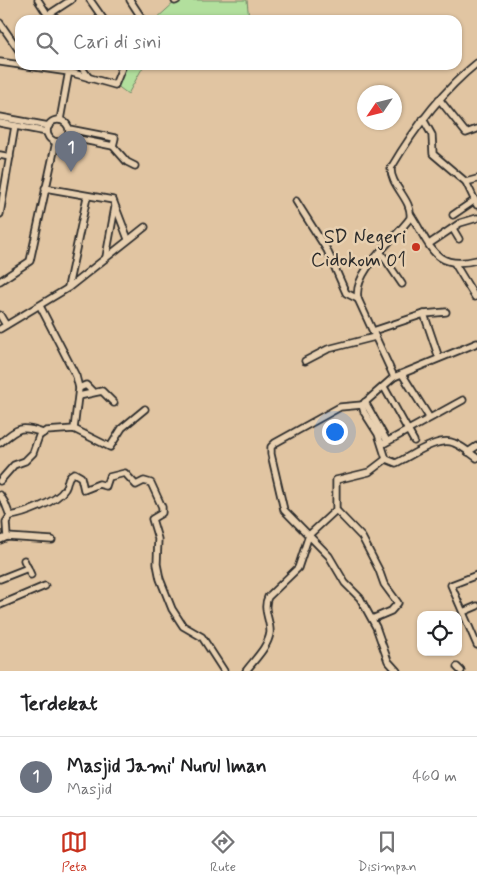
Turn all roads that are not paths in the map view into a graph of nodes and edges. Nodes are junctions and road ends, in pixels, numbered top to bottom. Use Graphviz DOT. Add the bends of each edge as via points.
graph roads {
  1 [pos="38,0"];
  2 [pos="71,0"];
  3 [pos="90,0"];
  4 [pos="130,0"];
  5 [pos="49,15"];
  6 [pos="52,15"];
  7 [pos="100,15"];
  8 [pos="140,15"];
  9 [pos="0,24"];
  10 [pos="15,45"];
  11 [pos="0,62"];
  12 [pos="477,62"];
  13 [pos="15,64"];
  14 [pos="56,70"];
  15 [pos="83,70"];
  16 [pos="121,70"];
  17 [pos="69,72"];
  18 [pos="89,78"];
  19 [pos="439,99"];
  20 [pos="0,117"];
  21 [pos="423,119"];
  22 [pos="60,120"];
  23 [pos="0,123"];
  24 [pos="15,126"];
  25 [pos="48,129"];
  26 [pos="69,129"];
  27 [pos="477,129"];
  28 [pos="68,137"];
  29 [pos="56,142"];
  30 [pos="113,146"];
  31 [pos="0,155"];
  32 [pos="10,157"];
  33 [pos="135,166"];
  34 [pos="477,179"];
  35 [pos="3,181"];
  36 [pos="466,182"];
  37 [pos="45,188"];
  38 [pos="88,197"];
  39 [pos="296,201"];
  40 [pos="476,202"];
  41 [pos="116,205"];
  42 [pos="0,210"];
  43 [pos="410,215"];
  44 [pos="453,215"];
  45 [pos="477,218"];
  46 [pos="145,227"];
  47 [pos="453,229"];
  48 [pos="128,239"];
  49 [pos="459,239"];
  50 [pos="429,244"];
  51 [pos="381,253"];
  52 [pos="106,258"];
  53 [pos="477,261"];
  54 [pos="455,264"];
  55 [pos="0,281"];
  56 [pos="402,284"];
  57 [pos="68,288"];
  58 [pos="475,297"];
  59 [pos="358,299"];
  60 [pos="40,306"];
  61 [pos="446,312"];
  62 [pos="424,314"];
  63 [pos="0,315"];
  64 [pos="6,325"];
  65 [pos="0,329"];
  66 [pos="374,334"];
  67 [pos="477,343"];
  68 [pos="439,358"];
  69 [pos="305,361"];
  70 [pos="402,374"];
  71 [pos="394,377"];
  72 [pos="384,387"];
  73 [pos="79,388"];
  74 [pos="93,392"];
  75 [pos="79,396"];
  76 [pos="463,400"];
  77 [pos="114,404"];
  78 [pos="364,404"];
  79 [pos="145,409"];
  80 [pos="429,417"];
  81 [pos="74,429"];
  82 [pos="408,430"];
  83 [pos="43,433"];
  84 [pos="414,441"];
  85 [pos="385,442"];
  86 [pos="0,443"];
  87 [pos="477,446"];
  88 [pos="468,452"];
  89 [pos="477,458"];
  90 [pos="386,459"];
  91 [pos="0,481"];
  92 [pos="0,496"];
  93 [pos="336,510"];
  94 [pos="10,516"];
  95 [pos="309,535"];
  96 [pos="7,536"];
  97 [pos="0,540"];
  98 [pos="52,540"];
  99 [pos="24,560"];
  100 [pos="28,568"];
  101 [pos="31,575"];
  102 [pos="477,575"];
  103 [pos="0,579"];
  104 [pos="45,586"];
  105 [pos="0,605"];
  106 [pos="477,606"];
  107 [pos="463,612"];
  108 [pos="372,619"];
  109 [pos="477,645"];
  110 [pos="224,671"];
  111 [pos="246,671"];
  112 [pos="397,671"];
  1 -- 5 [label="street"];
  2 -- 6 [label="street"];
  3 -- 7 [label="street"];
  4 -- 8 [label="street"];
  9 -- 10 [label="street"];
  11 -- 13 [label="street"];
  12 -- 19 [label="street"];
  14 -- 17 [label="street"];
  15 -- 18 [label="street"];
  16 -- 18 [label="street" via="115,85"];
  17 -- 18 [label="street"];
  17 -- 22 [label="street"];
  19 -- 21 [label="street"];
  19 -- 27 [label="street" via="466,133"];
  20 -- 25 [label="street"];
  21 -- 36 [label="street" via="432,135 433,154"];
  21 -- 43 [label="street" via="390,170"];
  22 -- 25 [label="street" via="53,121"];
  22 -- 26 [label="street"];
  23 -- 24 [label="street"];
  24 -- 25 [label="street"];
  24 -- 32 [label="street"];
  25 -- 29 [label="street" via="50,138"];
  26 -- 28 [label="street"];
  26 -- 30 [label="street" via="113,137"];
  28 -- 29 [label="street"];
  28 -- 30 [label="street"];
  29 -- 37 [label="street"];
  30 -- 33 [label="street"];
  31 -- 32 [label="street"];
  32 -- 35 [label="street"];
  34 -- 36 [label="street"];
  35 -- 42 [label="street"];
  36 -- 40 [label="street"];
  37 -- 38 [label="street"];
  37 -- 55 [label="street" via="30,261"];
  38 -- 41 [label="street" via="113,200"];
  38 -- 57 [label="street"];
  39 -- 59 [label="street" via="327,250 346,293"];
  40 -- 44 [label="street"];
  41 -- 48 [label="street"];
  41 -- 52 [label="street"];
  43 -- 50 [label="street"];
  43 -- 51 [label="street"];
  45 -- 47 [label="street"];
  46 -- 48 [label="street"];
  47 -- 49 [label="street"];
  47 -- 50 [label="street"];
  48 -- 52 [label="street"];
  50 -- 54 [label="street" via="441,259"];
  51 -- 56 [label="street"];
  51 -- 59 [label="street" via="358,283"];
  52 -- 57 [label="street"];
  53 -- 54 [label="street"];
  54 -- 58 [label="street"];
  57 -- 60 [label="street"];
  59 -- 66 [label="street"];
  60 -- 64 [label="street"];
  60 -- 73 [label="street" via="69,361"];
  61 -- 62 [label="street"];
  62 -- 66 [label="street"];
  62 -- 68 [label="street"];
  63 -- 64 [label="street"];
  64 -- 65 [label="street"];
  66 -- 69 [label="street" via="326,350"];
  66 -- 71 [label="street"];
  67 -- 68 [label="street"];
  68 -- 70 [label="street"];
  70 -- 71 [label="street"];
  70 -- 80 [label="street"];
  71 -- 72 [label="street"];
  72 -- 78 [label="street"];
  72 -- 82 [label="street"];
  73 -- 74 [label="street" via="86,386"];
  73 -- 75 [label="street"];
  74 -- 75 [label="street"];
  74 -- 77 [label="street" via="105,392"];
  75 -- 81 [label="street"];
  76 -- 80 [label="street"];
  78 -- 85 [label="street"];
  78 -- 95 [label="street" via="340,407 271,447 281,504"];
  79 -- 81 [label="street" via="122,428 110,447"];
  80 -- 82 [label="street"];
  81 -- 83 [label="street"];
  82 -- 84 [label="street"];
  82 -- 85 [label="street"];
  83 -- 86 [label="street" via="18,428"];
  83 -- 91 [label="street" via="30,456 14,466"];
  85 -- 90 [label="street"];
  87 -- 88 [label="street"];
  88 -- 89 [label="street"];
  88 -- 90 [label="street" via="449,441 423,448 396,463"];
  90 -- 93 [label="street" via="369,472 336,480"];
  92 -- 94 [label="street"];
  93 -- 95 [label="street"];
  93 -- 108 [label="street" via="362,537 384,584 398,603 391,611"];
  94 -- 96 [label="street" via="6,522"];
  94 -- 110 [label="street" via="24,514 53,500 65,490 68,478 74,473 80,477 84,490 99,484 106,486 109,477 121,473 136,485 144,481 151,483 162,507 162,513 152,519 158,539 157,564 165,592 182,624 202,637"];
  95 -- 108 [label="street" via="334,563"];
  95 -- 111 [label="street" via="298,568 266,602 270,624 268,639"];
  96 -- 97 [label="street"];
  96 -- 98 [label="street"];
  99 -- 100 [label="street"];
  100 -- 101 [label="street"];
  100 -- 103 [label="street"];
  102 -- 107 [label="street" via="452,585"];
  104 -- 105 [label="street"];
  106 -- 107 [label="street"];
  107 -- 109 [label="street"];
  108 -- 112 [label="street" via="386,657"];
}
